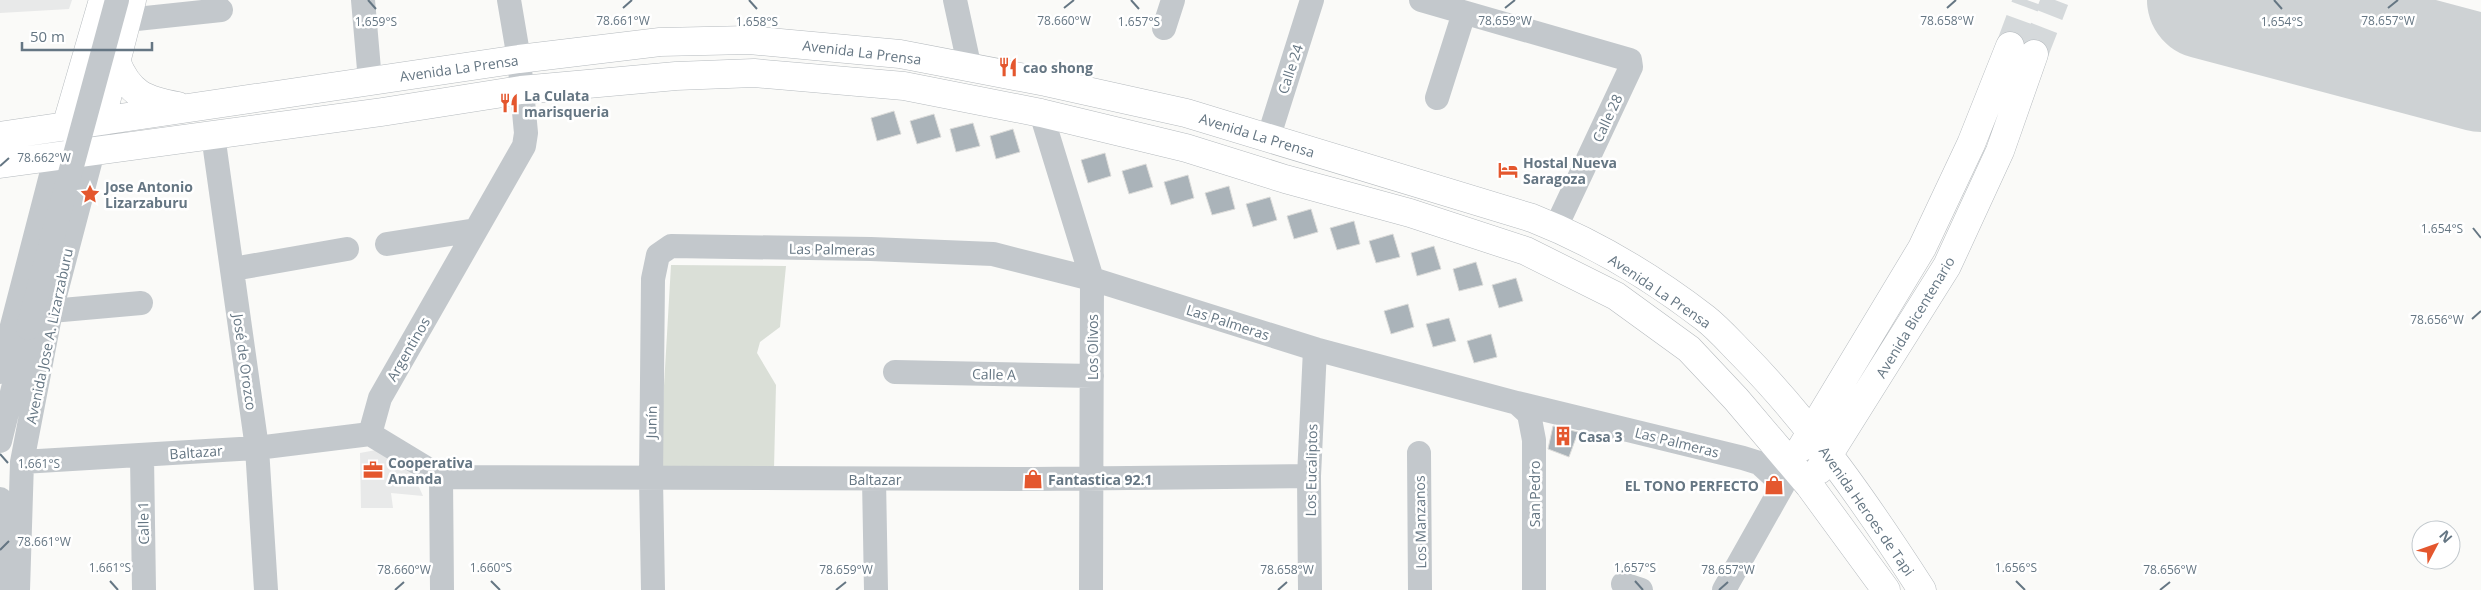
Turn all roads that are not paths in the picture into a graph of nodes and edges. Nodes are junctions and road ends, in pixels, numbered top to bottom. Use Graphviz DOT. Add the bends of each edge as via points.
graph roads {
  1 [pos="103,0"];
  2 [pos="364,0"];
  3 [pos="510,0"];
  4 [pos="955,0"];
  5 [pos="1172,0"];
  6 [pos="1312,0"];
  7 [pos="1421,0"];
  8 [pos="125,7"];
  9 [pos="221,10"];
  10 [pos="1464,13"];
  11 [pos="1164,28"];
  12 [pos="519,60"];
  13 [pos="116,61"];
  14 [pos="970,69"];
  15 [pos="370,81"];
  16 [pos="522,90"];
  17 [pos="1437,98"];
  18 [pos="189,108"];
  19 [pos="1040,113"];
  20 [pos="101,121"];
  21 [pos="66,127"];
  22 [pos="213,134"];
  23 [pos="0,136"];
  24 [pos="1268,138"];
  25 [pos="92,152"];
  26 [pos="56,156"];
  27 [pos="0,164"];
  28 [pos="1556,227"];
  29 [pos="476,230"];
  30 [pos="387,244"];
  31 [pos="347,249"];
  32 [pos="658,255"];
  33 [pos="232,269"];
  34 [pos="1092,279"];
  35 [pos="141,303"];
  36 [pos="51,310"];
  37 [pos="1315,350"];
  38 [pos="0,372"];
  39 [pos="895,372"];
  40 [pos="1092,376"];
  41 [pos="1517,403"];
  42 [pos="1811,433"];
  43 [pos="370,434"];
  44 [pos="0,441"];
  45 [pos="257,448"];
  46 [pos="1419,453"];
  47 [pos="142,456"];
  48 [pos="1828,456"];
  49 [pos="22,462"];
  50 [pos="1310,476"];
  51 [pos="441,477"];
  52 [pos="1794,478"];
  53 [pos="650,479"];
  54 [pos="874,479"];
  55 [pos="1092,479"];
  56 [pos="1,505"];
  57 [pos="4,590"];
  58 [pos="18,590"];
  59 [pos="144,590"];
  60 [pos="266,590"];
  61 [pos="442,590"];
  62 [pos="653,590"];
  63 [pos="876,590"];
  64 [pos="1090,590"];
  65 [pos="1310,590"];
  66 [pos="1420,590"];
  67 [pos="1534,590"];
  68 [pos="1724,590"];
  69 [pos="1886,590"];
  70 [pos="1922,590"];
  1 -- 21 [label="main road"];
  2 -- 15 [label="street"];
  3 -- 12 [label="street"];
  4 -- 14 [label="street"];
  5 -- 11 [label="street"];
  6 -- 24 [label="street, Calle 24"];
  7 -- 10 [label="street"];
  8 -- 9 [label="street"];
  8 -- 13 [label="main road, Avenida Jose A. Lizarzaburu"];
  8 -- 44 [label="street, bridge"];
  10 -- 17 [label="street"];
  10 -- 28 [label="street, Calle 28" via="1630,60 1631,64"];
  12 -- 14 [label="main road, Avenida La Prensa" via="660,42 749,40 900,54"];
  12 -- 15 [label="main road, Avenida La Prensa"];
  12 -- 16 [label="street, Argentinos"];
  13 -- 18 [label="main road" via="122,76 149,100"];
  13 -- 20 [label="main road, Avenida Jose A. Lizarzaburu"];
  14 -- 24 [label="main road, Avenida La Prensa" via="1186,113"];
  15 -- 18 [label="main road, Avenida La Prensa"];
  16 -- 19 [label="main road, Avenida La Prensa" via="676,76 754,73 904,86"];
  16 -- 22 [label="main road, Avenida La Prensa"];
  16 -- 29 [label="street, Argentinos" via="524,146"];
  18 -- 20 [label="main road, Avenida La Prensa"];
  19 -- 34 [label="street, Los Olivos"];
  19 -- 52 [label="main road, Avenida La Prensa" via="1186,148 1410,213 1526,251 1616,296 1689,349"];
  20 -- 21 [label="main road, Avenida La Prensa"];
  20 -- 25 [label="street, Avenida Jose A. Lizarzaburu"];
  21 -- 23 [label="main road, Avenida La Prensa"];
  21 -- 26 [label="street"];
  22 -- 25 [label="main road, Avenida La Prensa"];
  22 -- 33 [label="street, José de Orozco"];
  24 -- 28 [label="main road, Avenida La Prensa"];
  25 -- 26 [label="main road, Avenida La Prensa"];
  25 -- 36 [label="street, Avenida Jose A. Lizarzaburu"];
  26 -- 27 [label="main road, Avenida La Prensa"];
  26 -- 38 [label="street"];
  28 -- 42 [label="main road, Avenida La Prensa" via="1628,266 1707,319 1762,375"];
  29 -- 30 [label="street"];
  29 -- 43 [label="street, Argentinos" via="380,398"];
  31 -- 33 [label="street"];
  32 -- 34 [label="street, Las Palmeras" via="671,246 993,254"];
  32 -- 53 [label="street, Junín" via="653,279"];
  33 -- 45 [label="street, José de Orozco"];
  34 -- 37 [label="street, Las Palmeras"];
  34 -- 40 [label="street, Los Olivos"];
  35 -- 36 [label="street"];
  36 -- 49 [label="street, Avenida Jose A. Lizarzaburu"];
  37 -- 41 [label="street, Las Palmeras"];
  37 -- 50 [label="street, Los Eucaliptos"];
  39 -- 40 [label="street, Calle A"];
  40 -- 55 [label="street, Los Olivos"];
  41 -- 52 [label="street, Las Palmeras" via="1743,458"];
  41 -- 67 [label="street, San Pedro" via="1529,414 1534,440"];
  42 -- 48 [label="main road, Avenida Heroes de Tapi"];
  42 -- 48 [label="main road, Avenida Bicentenario" via="1922,248 1971,144 2022,50 2000,151 1947,266"];
  42 -- 52 [label="main road, Avenida Bicentenario"];
  43 -- 45 [label="street, Baltazar"];
  43 -- 51 [label="street"];
  45 -- 47 [label="street, Baltazar"];
  45 -- 60 [label="street, José de Orozco"];
  46 -- 66 [label="street, Los Manzanos"];
  47 -- 49 [label="street, Baltazar"];
  47 -- 59 [label="street, Calle 1"];
  48 -- 52 [label="main road, Avenida Bicentenario"];
  48 -- 70 [label="main road, Avenida Heroes de Tapi"];
  49 -- 58 [label="street, Avenida Jose A. Lizarzaburu"];
  50 -- 55 [label="street, Baltazar"];
  50 -- 65 [label="street, Los Eucaliptos"];
  51 -- 53 [label="street, Baltazar"];
  51 -- 61 [label="street"];
  52 -- 68 [label="street"];
  52 -- 69 [label="main road"];
  53 -- 54 [label="street, Baltazar"];
  53 -- 62 [label="street, Junín"];
  54 -- 55 [label="street, Baltazar"];
  54 -- 63 [label="street"];
  55 -- 64 [label="street, Los Olivos"];
  56 -- 57 [label="street"];
}
